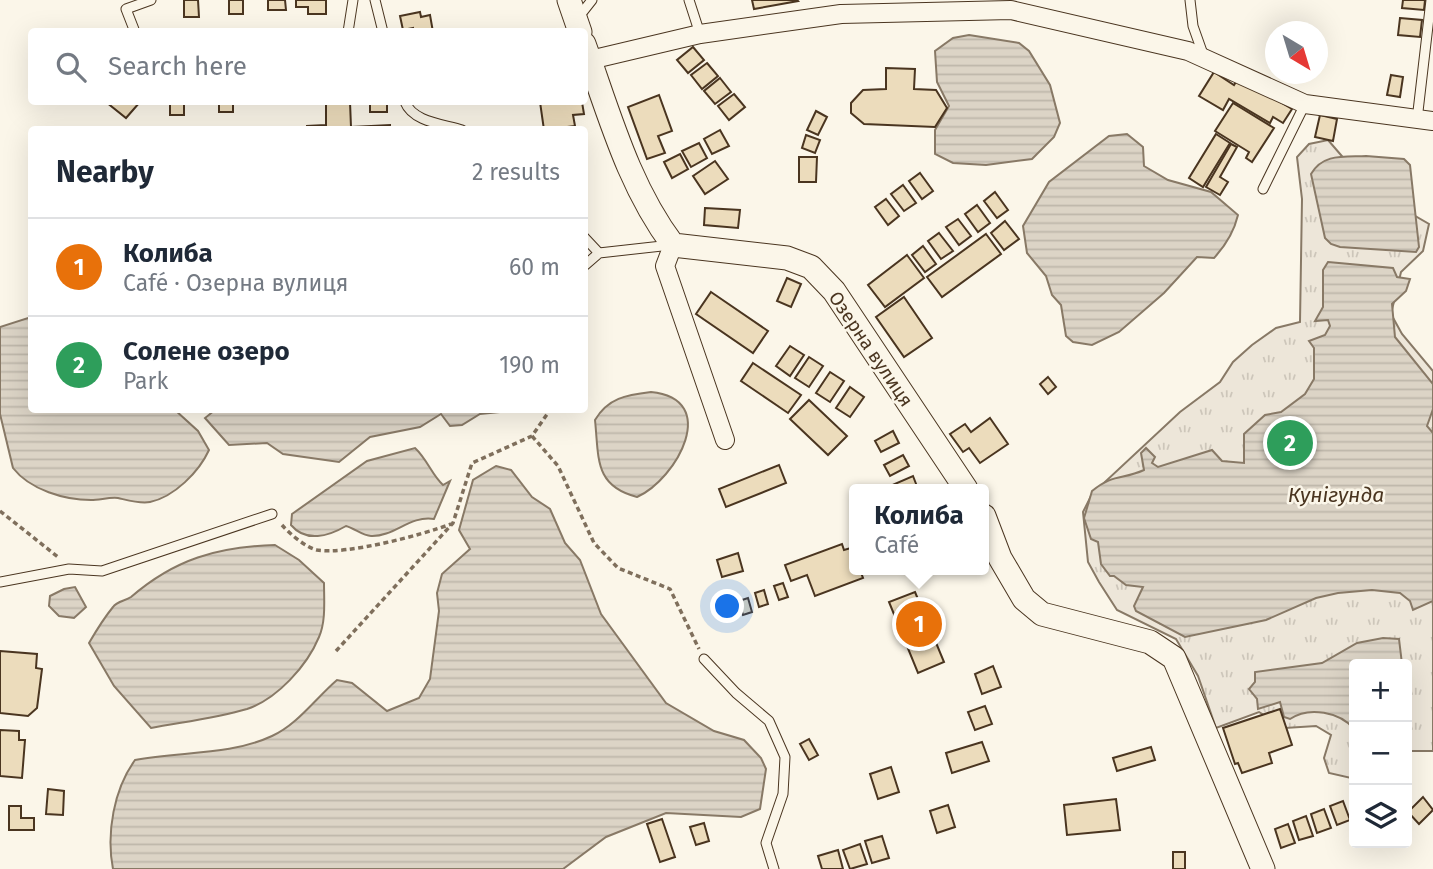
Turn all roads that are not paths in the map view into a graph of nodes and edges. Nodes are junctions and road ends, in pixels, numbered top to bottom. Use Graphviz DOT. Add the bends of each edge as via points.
graph roads {
  1 [pos="150,0"];
  2 [pos="353,0"];
  3 [pos="375,0"];
  4 [pos="592,0"];
  5 [pos="690,0"];
  6 [pos="1190,0"];
  7 [pos="1431,0"];
  8 [pos="1011,5"];
  9 [pos="840,7"];
  10 [pos="575,17"];
  11 [pos="133,28"];
  12 [pos="349,28"];
  13 [pos="382,28"];
  14 [pos="700,34"];
  15 [pos="588,52"];
  16 [pos="588,55"];
  17 [pos="1204,57"];
  18 [pos="1305,104"];
  19 [pos="406,105"];
  20 [pos="1425,121"];
  21 [pos="449,126"];
  22 [pos="1263,189"];
  23 [pos="588,241"];
  24 [pos="673,245"];
  25 [pos="599,253"];
  26 [pos="588,263"];
  27 [pos="725,440"];
  28 [pos="963,484"];
  29 [pos="272,514"];
  30 [pos="989,529"];
  31 [pos="0,582"];
  32 [pos="704,659"];
  33 [pos="774,869"];
  34 [pos="1263,869"];
  1 -- 11 [label="lane" via="126,9"];
  2 -- 12 [label="lane"];
  3 -- 13 [label="lane"];
  4 -- 10 [label="lane"];
  5 -- 14 [label="lane"];
  6 -- 17 [label="lane"];
  7 -- 20 [label="lane"];
  8 -- 9 [label="street"];
  8 -- 17 [label="street"];
  9 -- 14 [label="street"];
  14 -- 15 [label="street"];
  16 -- 24 [label="street" via="633,180"];
  17 -- 18 [label="street"];
  18 -- 20 [label="street"];
  18 -- 22 [label="lane"];
  19 -- 21 [label="lane" via="419,117"];
  23 -- 25 [label="lane"];
  24 -- 25 [label="lane"];
  24 -- 27 [label="street" via="665,266"];
  24 -- 28 [label="street, Озерна вулиця" via="787,258 811,267 834,291"];
  25 -- 26 [label="lane"];
  29 -- 31 [label="lane" via="102,570 69,569"];
  30 -- 34 [label="street" via="1024,598 1042,614 1150,642 1174,658"];
  32 -- 33 [label="lane" via="769,721 785,757 783,794 766,843"];
}
